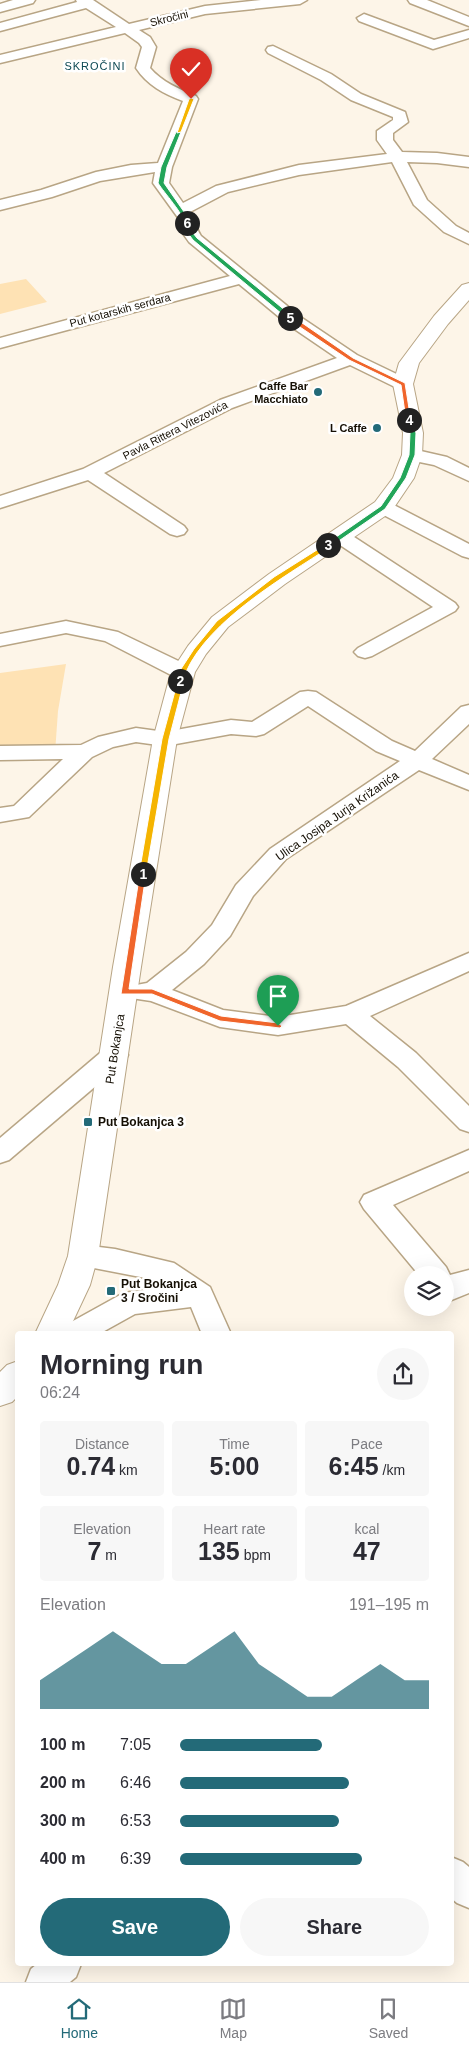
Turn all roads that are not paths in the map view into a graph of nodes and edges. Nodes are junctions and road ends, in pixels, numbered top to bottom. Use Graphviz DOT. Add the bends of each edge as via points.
graph roads {
  1 [pos="28,0"];
  2 [pos="300,0"];
  3 [pos="414,0"];
  4 [pos="85,2"];
  5 [pos="0,8"];
  6 [pos="364,18"];
  7 [pos="469,22"];
  8 [pos="0,27"];
  9 [pos="127,28"];
  10 [pos="469,34"];
  11 [pos="273,50"];
  12 [pos="0,60"];
  13 [pos="397,157"];
  14 [pos="469,162"];
  15 [pos="164,167"];
  16 [pos="0,205"];
  17 [pos="181,210"];
  18 [pos="469,239"];
  19 [pos="241,278"];
  20 [pos="466,296"];
  21 [pos="0,343"];
  22 [pos="351,359"];
  23 [pos="403,384"];
  24 [pos="412,455"];
  25 [pos="90,473"];
  26 [pos="469,475"];
  27 [pos="0,502"];
  28 [pos="383,508"];
  29 [pos="177,530"];
  30 [pos="341,537"];
  31 [pos="469,552"];
  32 [pos="0,640"];
  33 [pos="365,652"];
  34 [pos="183,672"];
  35 [pos="469,712"];
  36 [pos="165,739"];
  37 [pos="84,752"];
  38 [pos="0,753"];
  39 [pos="418,760"];
  40 [pos="469,783"];
  41 [pos="0,816"];
  42 [pos="469,961"];
  43 [pos="124,992"];
  44 [pos="152,992"];
  45 [pos="350,1014"];
  46 [pos="115,1055"];
  47 [pos="469,1122"];
  48 [pos="0,1153"];
  49 [pos="469,1160"];
  50 [pos="83,1256"];
  51 [pos="428,1266"];
  52 [pos="469,1281"];
  53 [pos="454,1288"];
  54 [pos="200,1295"];
  55 [pos="52,1331"];
  56 [pos="79,1331"];
  57 [pos="216,1331"];
  58 [pos="15,1377"];
  59 [pos="0,1393"];
  60 [pos="454,1877"];
  61 [pos="469,1891"];
  62 [pos="61,1966"];
  63 [pos="44,1982"];
  1 -- 5 [label="street"];
  2 -- 9 [label="street, Skročini" via="205,10"];
  3 -- 7 [label="street"];
  4 -- 8 [label="street, Skročini"];
  4 -- 9 [label="street, Skročini"];
  6 -- 10 [label="street" via="432,45 457,44"];
  9 -- 12 [label="street, Skročini"];
  9 -- 15 [label="street, Skročini" via="145,40 149,47 143,68 150,77 191,99"];
  11 -- 13 [label="street" via="326,77 356,97 400,114 400,122 385,131 385,140"];
  13 -- 14 [label="street"];
  13 -- 17 [label="street" via="299,170 265,178 222,189"];
  13 -- 18 [label="street" via="420,202 450,229"];
  15 -- 16 [label="street" via="96,177"];
  15 -- 17 [label="street, Skročini" via="161,183"];
  17 -- 19 [label="street, Skročini" via="195,239"];
  19 -- 21 [label="street, Put kotarskih serdara"];
  19 -- 22 [label="street, Skročini" via="296,322"];
  20 -- 23 [label="main road, Put Bokanjca" via="441,320 409,363"];
  22 -- 23 [label="street, Skročini"];
  22 -- 25 [label="street, Pavla Rittera Vitezovića" via="226,404"];
  23 -- 24 [label="main road, Put Bokanjca" via="413,433"];
  24 -- 26 [label="street" via="440,461"];
  24 -- 28 [label="main road, Put Bokanjca" via="403,478"];
  25 -- 27 [label="street, Pavla Rittera Vitezovića"];
  25 -- 29 [label="street"];
  28 -- 30 [label="main road, Put Bokanjca"];
  28 -- 31 [label="street"];
  30 -- 33 [label="street" via="448,607"];
  30 -- 34 [label="main road, Put Bokanjca" via="220,622"];
  32 -- 34 [label="street" via="66,627 111,636"];
  34 -- 36 [label="main road, Put Bokanjca"];
  35 -- 39 [label="street, Ulica Josipa Jurja Križanića"];
  36 -- 37 [label="street" via="136,735 106,742"];
  36 -- 39 [label="street" via="231,728 256,729 308,697 384,746"];
  36 -- 43 [label="main road, Put Bokanjca"];
  37 -- 38 [label="street"];
  37 -- 41 [label="street" via="21,812"];
  39 -- 40 [label="street"];
  39 -- 44 [label="street, Ulica Josipa Jurja Križanića" via="278,854 244,891 221,930 195,958"];
  42 -- 45 [label="street"];
  43 -- 44 [label="street"];
  43 -- 46 [label="main road, Put Bokanjca"];
  44 -- 45 [label="street" via="220,1018 278,1026"];
  45 -- 47 [label="street" via="407,1060"];
  46 -- 48 [label="street"];
  46 -- 50 [label="main road, Put Bokanjca"];
  49 -- 51 [label="street" via="374,1202"];
  50 -- 54 [label="street" via="164,1271"];
  50 -- 55 [label="main road, Put Bokanjca" via="74,1285"];
  52 -- 53 [label="street"];
  54 -- 56 [label="street" via="130,1303"];
  54 -- 57 [label="street"];
  58 -- 59 [label="main road"];
  60 -- 61 [label="street"];
  62 -- 63 [label="street"];
}
